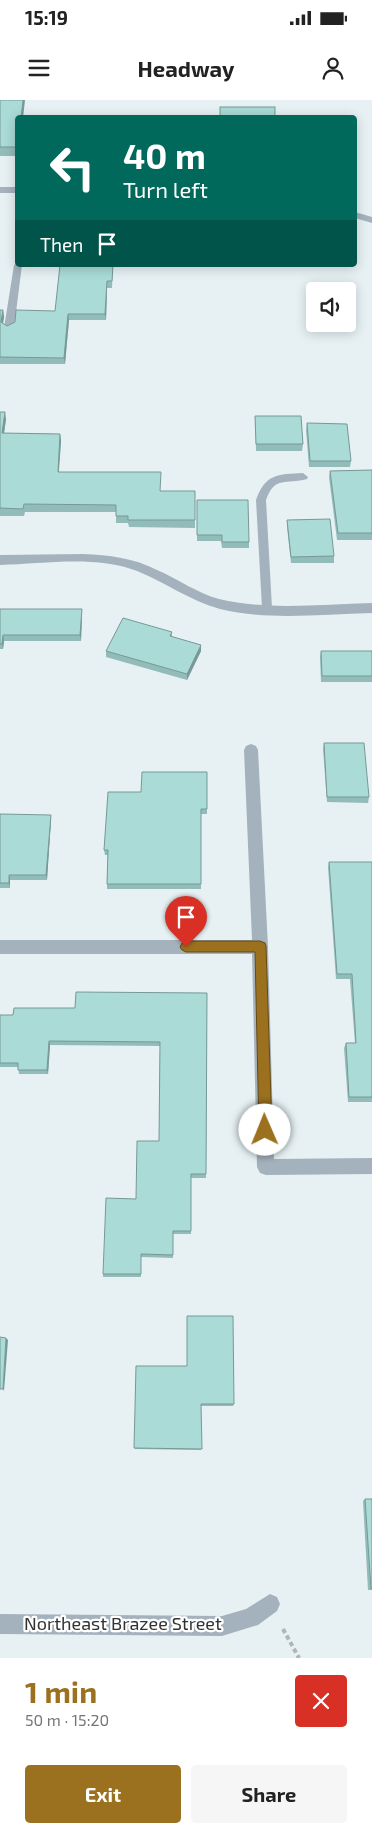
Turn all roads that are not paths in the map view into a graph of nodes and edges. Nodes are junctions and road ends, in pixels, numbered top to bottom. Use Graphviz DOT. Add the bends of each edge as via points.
graph roads {
  1 [pos="0,190"];
  2 [pos="15,190"];
  3 [pos="357,216"];
  4 [pos="372,220"];
  5 [pos="18,267"];
  6 [pos="9,328"];
  7 [pos="303,477"];
  8 [pos="0,560"];
  9 [pos="267,608"];
  10 [pos="372,608"];
  11 [pos="251,750"];
  12 [pos="260,946"];
  13 [pos="0,947"];
  14 [pos="372,1166"];
  15 [pos="270,1604"];
  16 [pos="0,1624"];
  1 -- 2 [label="street"];
  3 -- 4 [label="street"];
  5 -- 6 [label="lane"];
  7 -- 9 [label="lane" via="275,479 264,488 261,500"];
  8 -- 9 [label="street" via="128,563 219,604"];
  9 -- 10 [label="street"];
  11 -- 12 [label="street"];
  12 -- 13 [label="street"];
  12 -- 14 [label="street" via="266,1167"];
  15 -- 16 [label="street, Northeast Brazee Street" via="251,1618 222,1626"];
}
